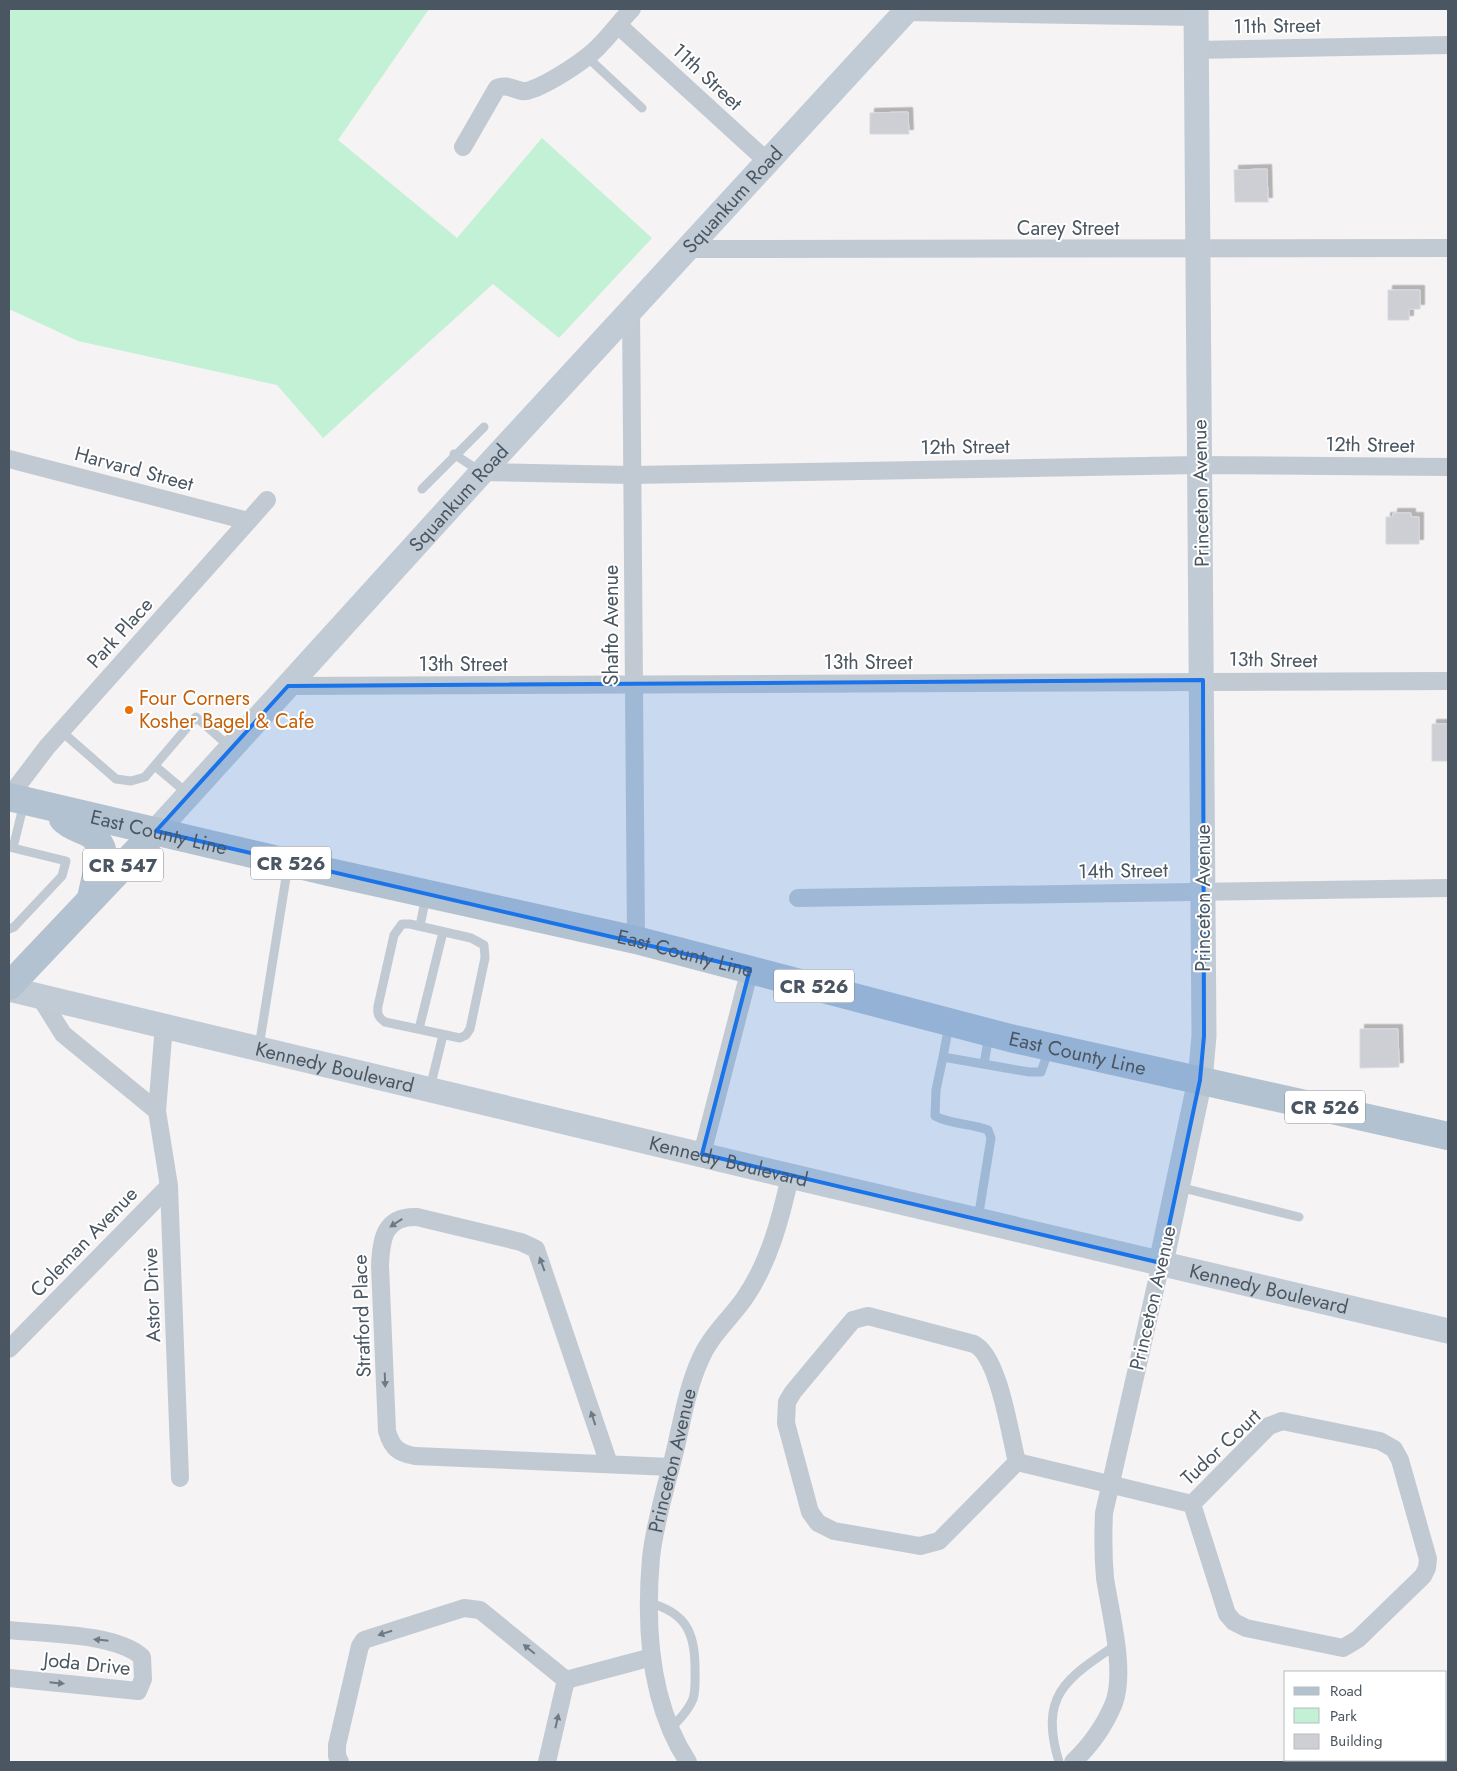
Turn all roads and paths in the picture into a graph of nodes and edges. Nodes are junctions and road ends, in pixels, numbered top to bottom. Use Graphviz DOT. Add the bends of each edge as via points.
graph roads {
  1 [pos="632,9"];
  2 [pos="907,10"];
  3 [pos="1196,13"];
  4 [pos="618,25"];
  5 [pos="1448,45"];
  6 [pos="1196,50"];
  7 [pos="586,56"];
  8 [pos="642,108"];
  9 [pos="463,147"];
  10 [pos="768,162"];
  11 [pos="1448,248"];
  12 [pos="687,249"];
  13 [pos="1198,249"];
  14 [pos="630,310"];
  15 [pos="484,427"];
  16 [pos="454,454"];
  17 [pos="9,459"];
  18 [pos="1200,465"];
  19 [pos="1448,467"];
  20 [pos="482,472"];
  21 [pos="631,475"];
  22 [pos="422,489"];
  23 [pos="267,500"];
  24 [pos="248,521"];
  25 [pos="1203,680"];
  26 [pos="1448,681"];
  27 [pos="632,685"];
  28 [pos="288,686"];
  29 [pos="61,732"];
  30 [pos="231,748"];
  31 [pos="155,766"];
  32 [pos="189,795"];
  33 [pos="14,798"];
  34 [pos="54,808"];
  35 [pos="156,831"];
  36 [pos="11,848"];
  37 [pos="289,862"];
  38 [pos="1448,888"];
  39 [pos="1203,891"];
  40 [pos="427,893"];
  41 [pos="798,898"];
  42 [pos="91,899"];
  43 [pos="420,926"];
  44 [pos="9,929"];
  45 [pos="443,932"];
  46 [pos="636,940"];
  47 [pos="750,969"];
  48 [pos="9,987"];
  49 [pos="40,997"];
  50 [pos="950,1022"];
  51 [pos="164,1025"];
  52 [pos="419,1029"];
  53 [pos="990,1032"];
  54 [pos="444,1035"];
  55 [pos="260,1047"];
  56 [pos="1050,1047"];
  57 [pos="943,1057"];
  58 [pos="984,1064"];
  59 [pos="1200,1080"];
  60 [pos="429,1090"];
  61 [pos="158,1111"];
  62 [pos="1448,1136"];
  63 [pos="702,1154"];
  64 [pos="790,1176"];
  65 [pos="169,1186"];
  66 [pos="1179,1187"];
  67 [pos="1299,1217"];
  68 [pos="978,1219"];
  69 [pos="1161,1263"];
  70 [pos="1448,1331"];
  71 [pos="9,1349"];
  72 [pos="1017,1462"];
  73 [pos="609,1464"];
  74 [pos="671,1467"];
  75 [pos="180,1478"];
  76 [pos="1110,1486"];
  77 [pos="1192,1504"];
  78 [pos="650,1602"];
  79 [pos="9,1630"];
  80 [pos="1116,1645"];
  81 [pos="652,1657"];
  82 [pos="9,1678"];
  83 [pos="566,1680"];
  84 [pos="669,1730"];
  85 [pos="1083,1759"];
  86 [pos="340,1762"];
  87 [pos="547,1762"];
  88 [pos="688,1762"];
  89 [pos="1060,1762"];
  1 -- 4 [label="street"];
  2 -- 3 [label="street"];
  2 -- 10 [label="street, Squankum Road / CR 547"];
  3 -- 6 [label="street, Princeton Avenue"];
  4 -- 7 [label="street" via="600,46"];
  4 -- 10 [label="street, 11th Street"];
  5 -- 6 [label="street, 11th Street"];
  6 -- 13 [label="street, Princeton Avenue"];
  7 -- 8 [label="lane"];
  7 -- 9 [label="street" via="547,84 528,92 511,86 497,88"];
  10 -- 12 [label="street, Squankum Road / CR 547"];
  11 -- 13 [label="street, Carey Street"];
  12 -- 13 [label="street, Carey Street"];
  12 -- 14 [label="street, Squankum Road / CR 547"];
  13 -- 18 [label="street, Princeton Avenue"];
  14 -- 20 [label="street, Squankum Road / CR 547"];
  14 -- 21 [label="street, Shafto Avenue"];
  15 -- 16 [label="lane"];
  16 -- 20 [label="lane"];
  16 -- 22 [label="lane"];
  17 -- 24 [label="street, Harvard Street"];
  18 -- 19 [label="street, 12th Street"];
  18 -- 21 [label="street, 12th Street"];
  18 -- 25 [label="street, Princeton Avenue"];
  20 -- 21 [label="street, 12th Street"];
  20 -- 28 [label="street, Squankum Road / CR 547"];
  21 -- 27 [label="street, Shafto Avenue"];
  23 -- 24 [label="street, Park Place"];
  24 -- 29 [label="street, Park Place"];
  25 -- 26 [label="street, 13th Street"];
  25 -- 27 [label="street, 13th Street"];
  25 -- 39 [label="street, Princeton Avenue"];
  27 -- 28 [label="street, 13th Street"];
  27 -- 46 [label="street, Shafto Avenue"];
  28 -- 30 [label="street, Squankum Road / CR 547"];
  29 -- 31 [label="lane" via="116,779 131,781 145,777"];
  29 -- 33 [label="street, Park Place"];
  30 -- 31 [label="lane" via="196,717"];
  30 -- 32 [label="street, Squankum Road / CR 547"];
  31 -- 32 [label="lane"];
  32 -- 35 [label="street, Squankum Road / CR 547"];
  33 -- 34 [label="main road, East County Line / CR 526"];
  33 -- 36 [label="lane"];
  34 -- 35 [label="main road, East County Line / CR 526"];
  34 -- 42 [label="main road" via="68,824 91,833 102,849"];
  35 -- 37 [label="main road, East County Line / CR 526"];
  35 -- 42 [label="main road, Squankum Road / CR 547"];
  36 -- 44 [label="lane" via="66,860 62,876"];
  37 -- 40 [label="main road, East County Line / CR 526"];
  37 -- 55 [label="lane"];
  38 -- 39 [label="street, 14th Street"];
  39 -- 41 [label="street, 14th Street"];
  39 -- 59 [label="street, Princeton Avenue" via="1204,1036"];
  40 -- 43 [label="lane"];
  40 -- 46 [label="main road, East County Line / CR 526"];
  42 -- 48 [label="main road, Squankum Road / CR 547"];
  43 -- 45 [label="lane"];
  43 -- 52 [label="lane" via="402,924 398,928 377,1013 385,1022"];
  45 -- 52 [label="lane"];
  45 -- 54 [label="lane" via="478,941 486,950 470,1028 460,1038"];
  46 -- 47 [label="main road, East County Line / CR 526"];
  47 -- 50 [label="main road, East County Line / CR 526"];
  47 -- 63 [label="street"];
  48 -- 49 [label="street, Kennedy Boulevard"];
  49 -- 51 [label="street, Kennedy Boulevard"];
  49 -- 61 [label="street" via="63,1034"];
  50 -- 53 [label="main road, East County Line / CR 526"];
  50 -- 57 [label="lane"];
  51 -- 55 [label="street, Kennedy Boulevard"];
  51 -- 61 [label="street, Astor Drive"];
  52 -- 54 [label="lane"];
  53 -- 56 [label="main road, East County Line / CR 526"];
  53 -- 58 [label="lane"];
  54 -- 60 [label="lane"];
  55 -- 60 [label="street, Kennedy Boulevard"];
  56 -- 58 [label="lane" via="1041,1072"];
  56 -- 59 [label="main road, East County Line / CR 526"];
  57 -- 58 [label="lane"];
  57 -- 68 [label="lane" via="936,1090 935,1116 947,1122 981,1127 988,1130 991,1138"];
  59 -- 62 [label="main road, East County Line / CR 526"];
  59 -- 66 [label="street, Princeton Avenue"];
  60 -- 63 [label="street, Kennedy Boulevard"];
  61 -- 65 [label="street, Astor Drive"];
  63 -- 64 [label="street, Kennedy Boulevard"];
  64 -- 68 [label="street, Kennedy Boulevard"];
  64 -- 74 [label="street, Princeton Avenue" via="783,1211 764,1263 744,1299 716,1332 700,1359"];
  65 -- 71 [label="street, Coleman Avenue"];
  65 -- 75 [label="street, Astor Drive"];
  66 -- 67 [label="lane"];
  66 -- 69 [label="street, Princeton Avenue"];
  68 -- 69 [label="street, Kennedy Boulevard"];
  69 -- 70 [label="street, Kennedy Boulevard"];
  69 -- 76 [label="street, Princeton Avenue"];
  72 -- 72 [label="street" via="994,1371 980,1347 888,1320 868,1316 853,1320 787,1402 786,1423 810,1512 818,1523 834,1531 920,1546 932,1544"];
  72 -- 76 [label="street, Tudor Court"];
  73 -- 73 [label="street, Stratford Place, one-way" via="536,1249 521,1242 417,1217 407,1217 389,1227 381,1241 380,1266 387,1431 395,1449 415,1456"];
  73 -- 74 [label="street, Stratford Place"];
  74 -- 78 [label="street, Princeton Avenue" via="652,1556"];
  76 -- 77 [label="street, Tudor Court"];
  76 -- 80 [label="street, Princeton Avenue" via="1103,1540 1105,1577"];
  77 -- 77 [label="street, Tudor Court" via="1227,1614 1246,1628 1343,1648 1358,1639 1428,1568 1426,1549 1400,1460 1394,1449 1380,1441 1282,1420 1269,1426"];
  78 -- 81 [label="street, Princeton Avenue"];
  78 -- 84 [label="lane" via="677,1614 687,1625 695,1646 693,1700"];
  82 -- 79 [label="street, Joda Drive, one-way" via="138,1691 143,1679 142,1657 112,1641"];
  80 -- 85 [label="street, Princeton Avenue" via="1118,1675 1114,1701"];
  80 -- 89 [label="lane" via="1089,1662 1063,1685 1054,1704 1054,1744"];
  81 -- 83 [label="street"];
  81 -- 84 [label="street, Princeton Avenue"];
  83 -- 86 [label="street, one-way" via="480,1610 473,1608 464,1608 364,1640 337,1745"];
  87 -- 83 [label="street, one-way"];
  84 -- 88 [label="street, Princeton Avenue"];
}
